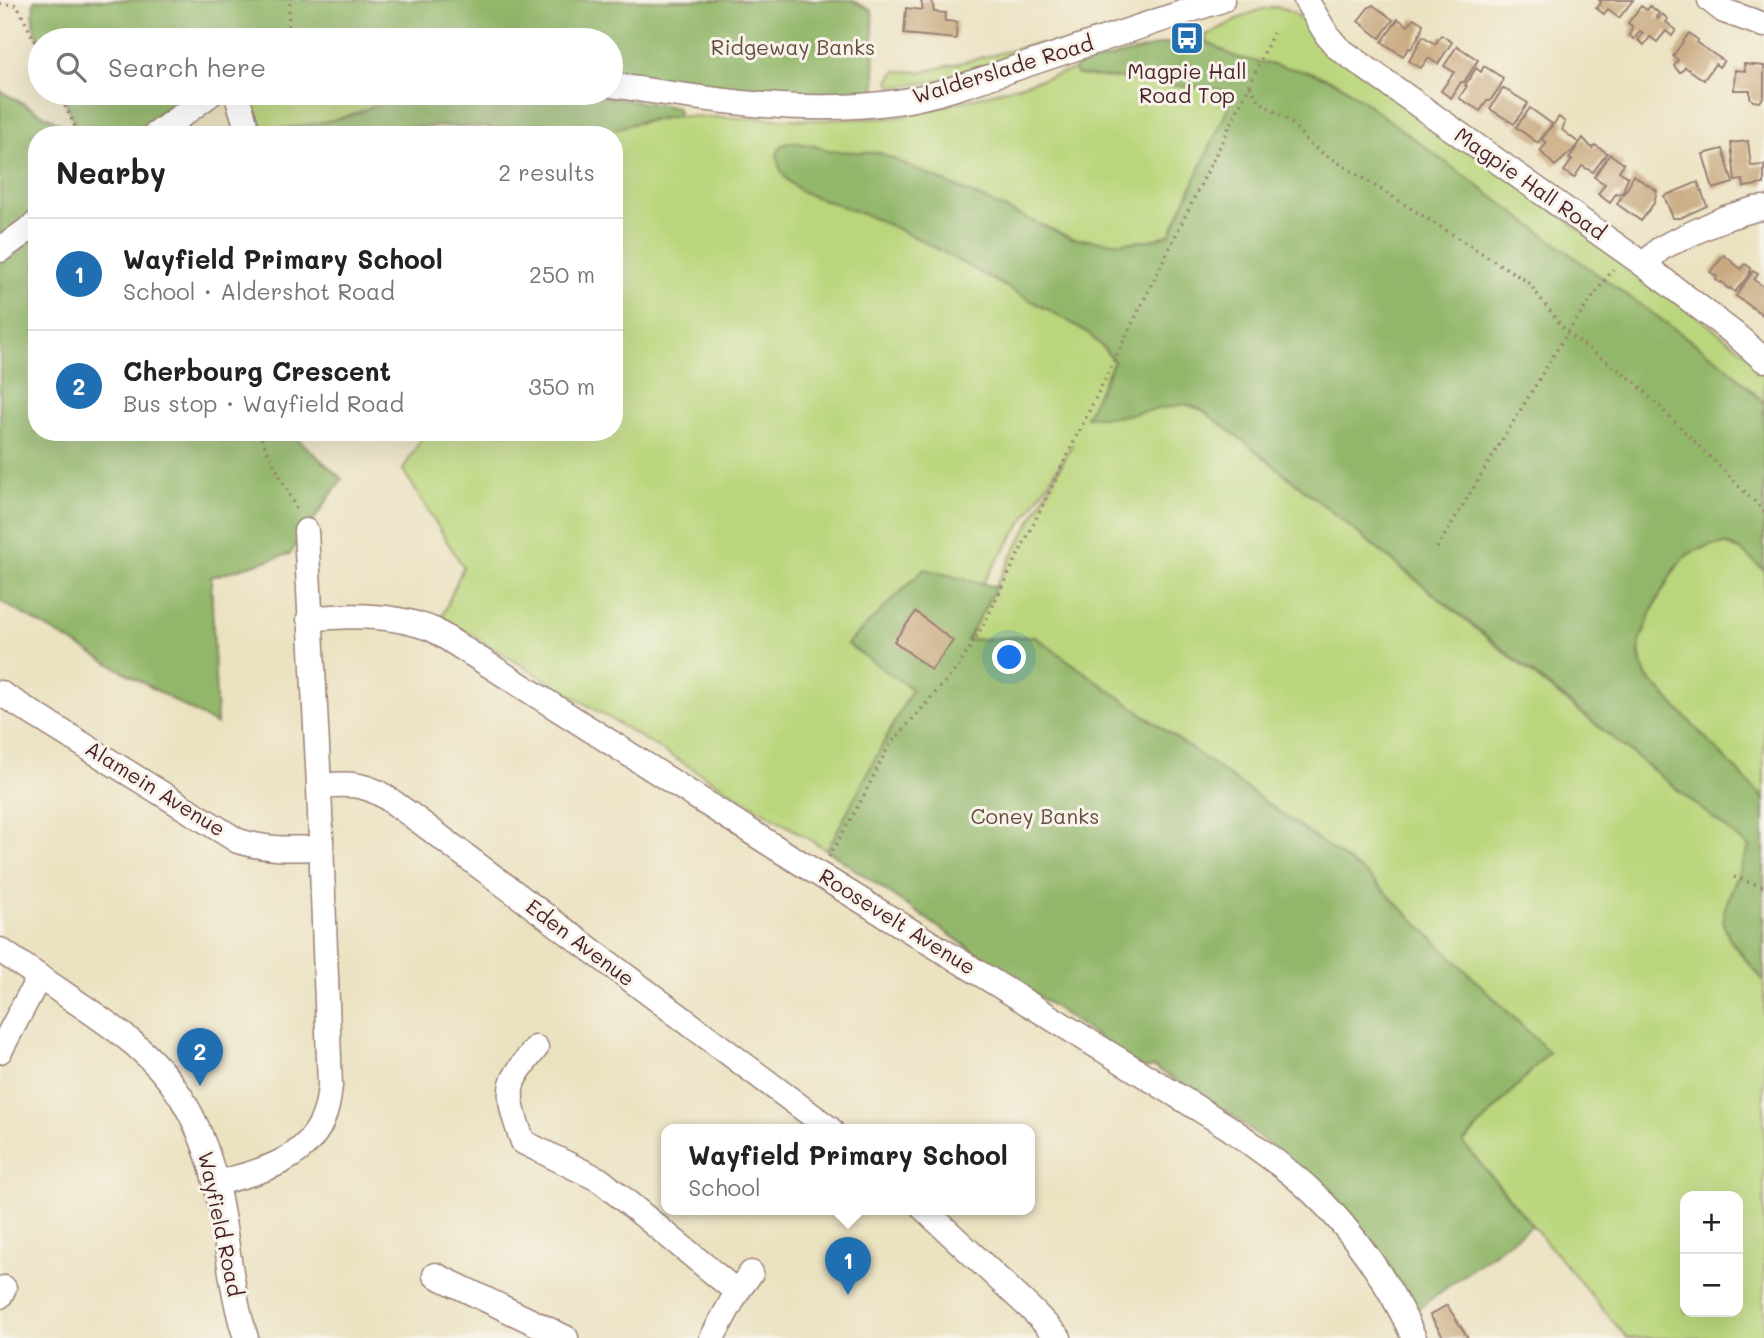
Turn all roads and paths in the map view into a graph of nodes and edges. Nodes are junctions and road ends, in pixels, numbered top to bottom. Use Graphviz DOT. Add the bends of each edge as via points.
graph roads {
  1 [pos="290,0"];
  2 [pos="1306,0"];
  3 [pos="1710,0"];
  4 [pos="1208,2"];
  5 [pos="0,4"];
  6 [pos="1764,25"];
  7 [pos="29,28"];
  8 [pos="288,28"];
  9 [pos="1273,33"];
  10 [pos="1250,85"];
  11 [pos="623,87"];
  12 [pos="65,105"];
  13 [pos="196,105"];
  14 [pos="239,105"];
  15 [pos="75,126"];
  16 [pos="167,126"];
  17 [pos="245,126"];
  18 [pos="1764,208"];
  19 [pos="28,230"];
  20 [pos="0,250"];
  21 [pos="1636,259"];
  22 [pos="1567,333"];
  23 [pos="1764,360"];
  24 [pos="263,441"];
  25 [pos="1764,511"];
  26 [pos="306,531"];
  27 [pos="1437,548"];
  28 [pos="309,619"];
  29 [pos="0,693"];
  30 [pos="319,786"];
  31 [pos="321,848"];
  32 [pos="819,873"];
  33 [pos="1734,877"];
  34 [pos="1764,887"];
  35 [pos="0,950"];
  36 [pos="39,978"];
  37 [pos="536,1048"];
  38 [pos="0,1051"];
  39 [pos="823,1124"];
  40 [pos="216,1183"];
  41 [pos="930,1215"];
  42 [pos="435,1275"];
  43 [pos="246,1338"];
  44 [pos="566,1338"];
  45 [pos="712,1338"];
  46 [pos="1059,1338"];
  47 [pos="1414,1338"];
  1 -- 8 [label="path"];
  2 -- 21 [label="street, Magpie Hall Road" via="1338,48"];
  3 -- 6 [label="street"];
  4 -- 11 [label="street, Walderslade Road" via="979,80 896,102 784,106"];
  5 -- 7 [label="path" via="18,5"];
  9 -- 10 [label="path"];
  10 -- 22 [label="path" via="1268,109 1289,121 1310,145 1528,282"];
  10 -- 32 [label="path" via="986,620 959,666 888,747"];
  12 -- 15 [label="path"];
  13 -- 16 [label="street"];
  14 -- 17 [label="street"];
  18 -- 21 [label="street" via="1725,218"];
  19 -- 20 [label="street"];
  21 -- 22 [label="path" via="1615,266"];
  21 -- 23 [label="street, Magpie Hall Road"];
  22 -- 25 [label="path" via="1634,381"];
  22 -- 27 [label="path"];
  24 -- 26 [label="path"];
  26 -- 28 [label="street"];
  28 -- 30 [label="street"];
  28 -- 32 [label="street, Roosevelt Avenue" via="381,618 434,630"];
  29 -- 31 [label="street, Alamein Avenue" via="239,841 274,849"];
  30 -- 31 [label="street"];
  30 -- 39 [label="street, Eden Avenue" via="353,785 380,794"];
  31 -- 40 [label="street" via="330,1086 325,1114 315,1133 287,1159"];
  32 -- 47 [label="street, Roosevelt Avenue" via="1271,1157 1311,1190 1345,1227 1394,1298"];
  33 -- 34 [label="path"];
  35 -- 36 [label="street, Wayfield Road"];
  36 -- 38 [label="street"];
  36 -- 40 [label="street, Wayfield Road" via="133,1042 160,1069 191,1115"];
  37 -- 45 [label="street" via="513,1082 514,1117 523,1142 600,1180 744,1283"];
  40 -- 43 [label="street, Wayfield Road"];
  41 -- 46 [label="street"];
  42 -- 44 [label="street"];
}
